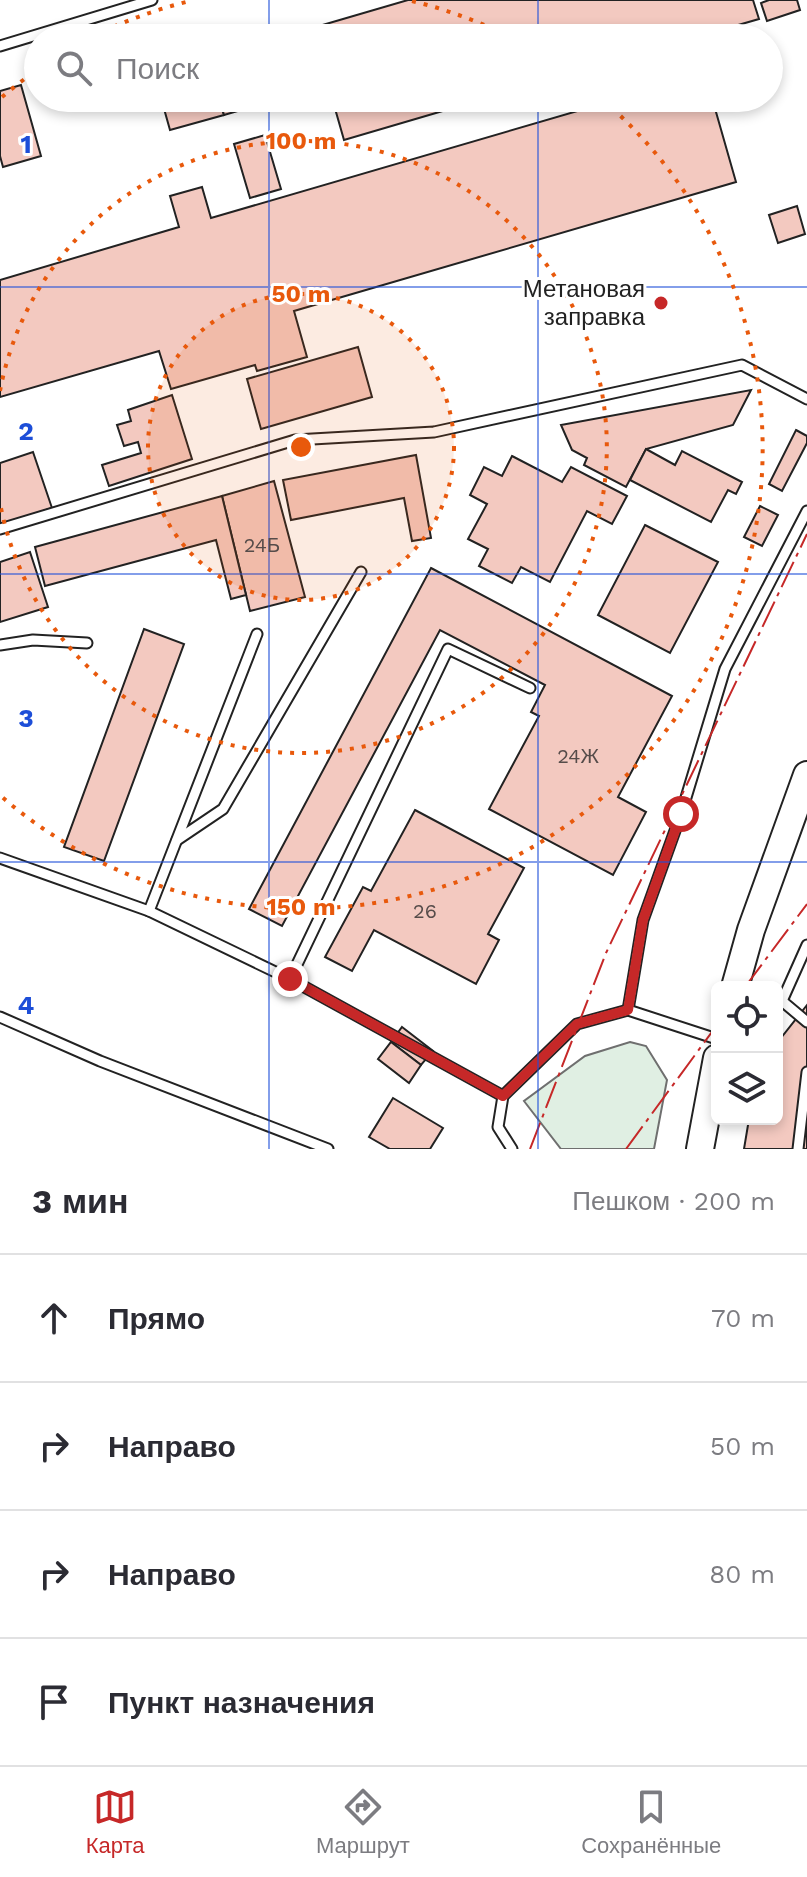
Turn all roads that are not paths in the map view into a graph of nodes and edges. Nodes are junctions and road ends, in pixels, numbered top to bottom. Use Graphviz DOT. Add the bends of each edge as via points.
graph roads {
  1 [pos="152,0"];
  2 [pos="116,4"];
  3 [pos="61,24"];
  4 [pos="24,37"];
  5 [pos="0,46"];
  6 [pos="807,399"];
  7 [pos="807,511"];
  8 [pos="0,529"];
  9 [pos="361,572"];
  10 [pos="257,634"];
  11 [pos="87,643"];
  12 [pos="0,645"];
  13 [pos="530,688"];
  14 [pos="807,775"];
  15 [pos="177,840"];
  16 [pos="0,858"];
  17 [pos="149,911"];
  18 [pos="807,945"];
  19 [pos="290,979"];
  20 [pos="737,981"];
  21 [pos="783,996"];
  22 [pos="783,1004"];
  23 [pos="628,1010"];
  24 [pos="0,1017"];
  25 [pos="807,1022"];
  26 [pos="711,1037"];
  27 [pos="807,1072"];
  28 [pos="711,1090"];
  29 [pos="503,1096"];
  30 [pos="328,1149"];
  31 [pos="512,1149"];
  32 [pos="700,1149"];
  33 [pos="798,1149"];
  1 -- 2 [label="lane"];
  2 -- 3 [label="lane"];
  4 -- 5 [label="lane"];
  6 -- 8 [label="lane" via="742,365 434,432 295,440"];
  7 -- 23 [label="lane" via="725,669 643,920"];
  9 -- 15 [label="lane" via="223,809"];
  10 -- 15 [label="lane"];
  11 -- 12 [label="lane" via="33,640"];
  13 -- 19 [label="lane" via="448,649"];
  14 -- 20 [label="main road"];
  15 -- 17 [label="lane"];
  16 -- 17 [label="lane"];
  17 -- 19 [label="lane"];
  18 -- 21 [label="lane"];
  19 -- 29 [label="lane"];
  22 -- 25 [label="lane"];
  23 -- 26 [label="lane"];
  23 -- 29 [label="lane" via="577,1024"];
  24 -- 30 [label="lane"];
  27 -- 33 [label="lane"];
  28 -- 32 [label="main road"];
  29 -- 31 [label="lane" via="498,1127"];
}
